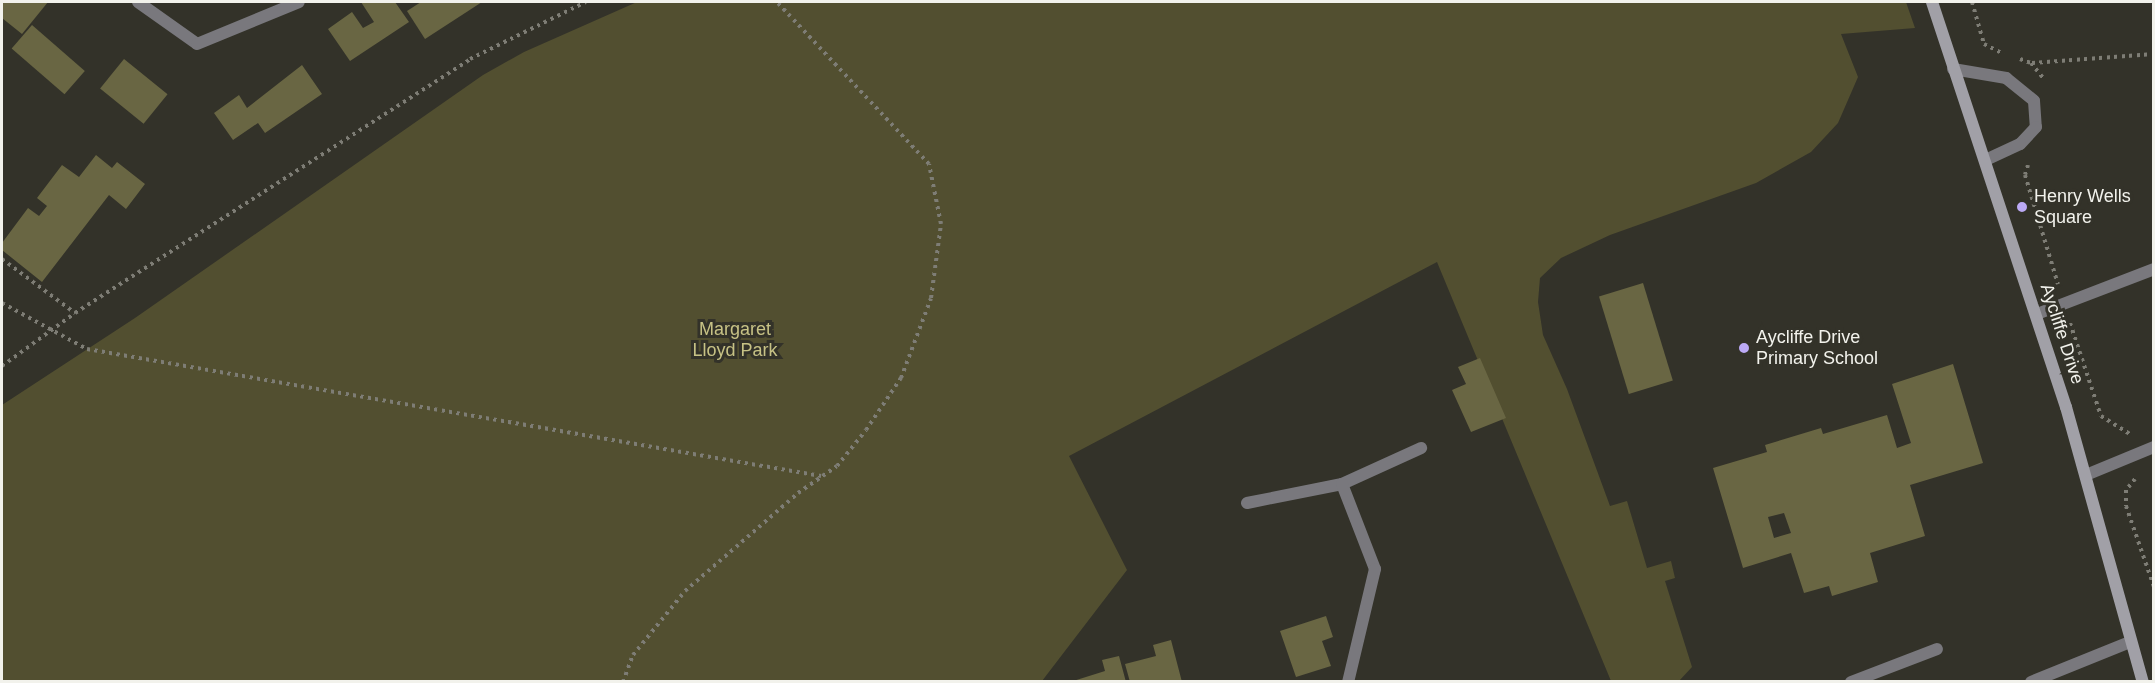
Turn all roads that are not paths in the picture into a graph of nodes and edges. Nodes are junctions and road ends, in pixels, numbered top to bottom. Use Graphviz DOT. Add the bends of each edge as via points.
graph roads {
  1 [pos="138,2"];
  2 [pos="299,2"];
  3 [pos="1932,2"];
  4 [pos="1953,69"];
  5 [pos="1986,160"];
  6 [pos="2154,269"];
  7 [pos="2037,314"];
  8 [pos="2154,447"];
  9 [pos="1421,448"];
  10 [pos="2086,475"];
  11 [pos="1342,484"];
  12 [pos="1247,503"];
  13 [pos="2130,642"];
  14 [pos="1937,650"];
  15 [pos="1348,681"];
  16 [pos="1851,681"];
  17 [pos="2031,681"];
  18 [pos="2143,681"];
  1 -- 2 [label="street" via="197,44"];
  3 -- 4 [label="street, Aycliffe Drive"];
  4 -- 5 [label="street, Aycliffe Drive"];
  4 -- 5 [label="street" via="2006,78 2034,100 2036,127 2020,144"];
  5 -- 7 [label="street, Aycliffe Drive"];
  6 -- 7 [label="street"];
  7 -- 10 [label="street, Aycliffe Drive"];
  8 -- 10 [label="street"];
  9 -- 11 [label="street"];
  10 -- 13 [label="street, Aycliffe Drive"];
  11 -- 12 [label="street"];
  11 -- 15 [label="street" via="1375,569"];
  13 -- 17 [label="street"];
  13 -- 18 [label="street, Aycliffe Drive"];
  14 -- 16 [label="street"];
}
